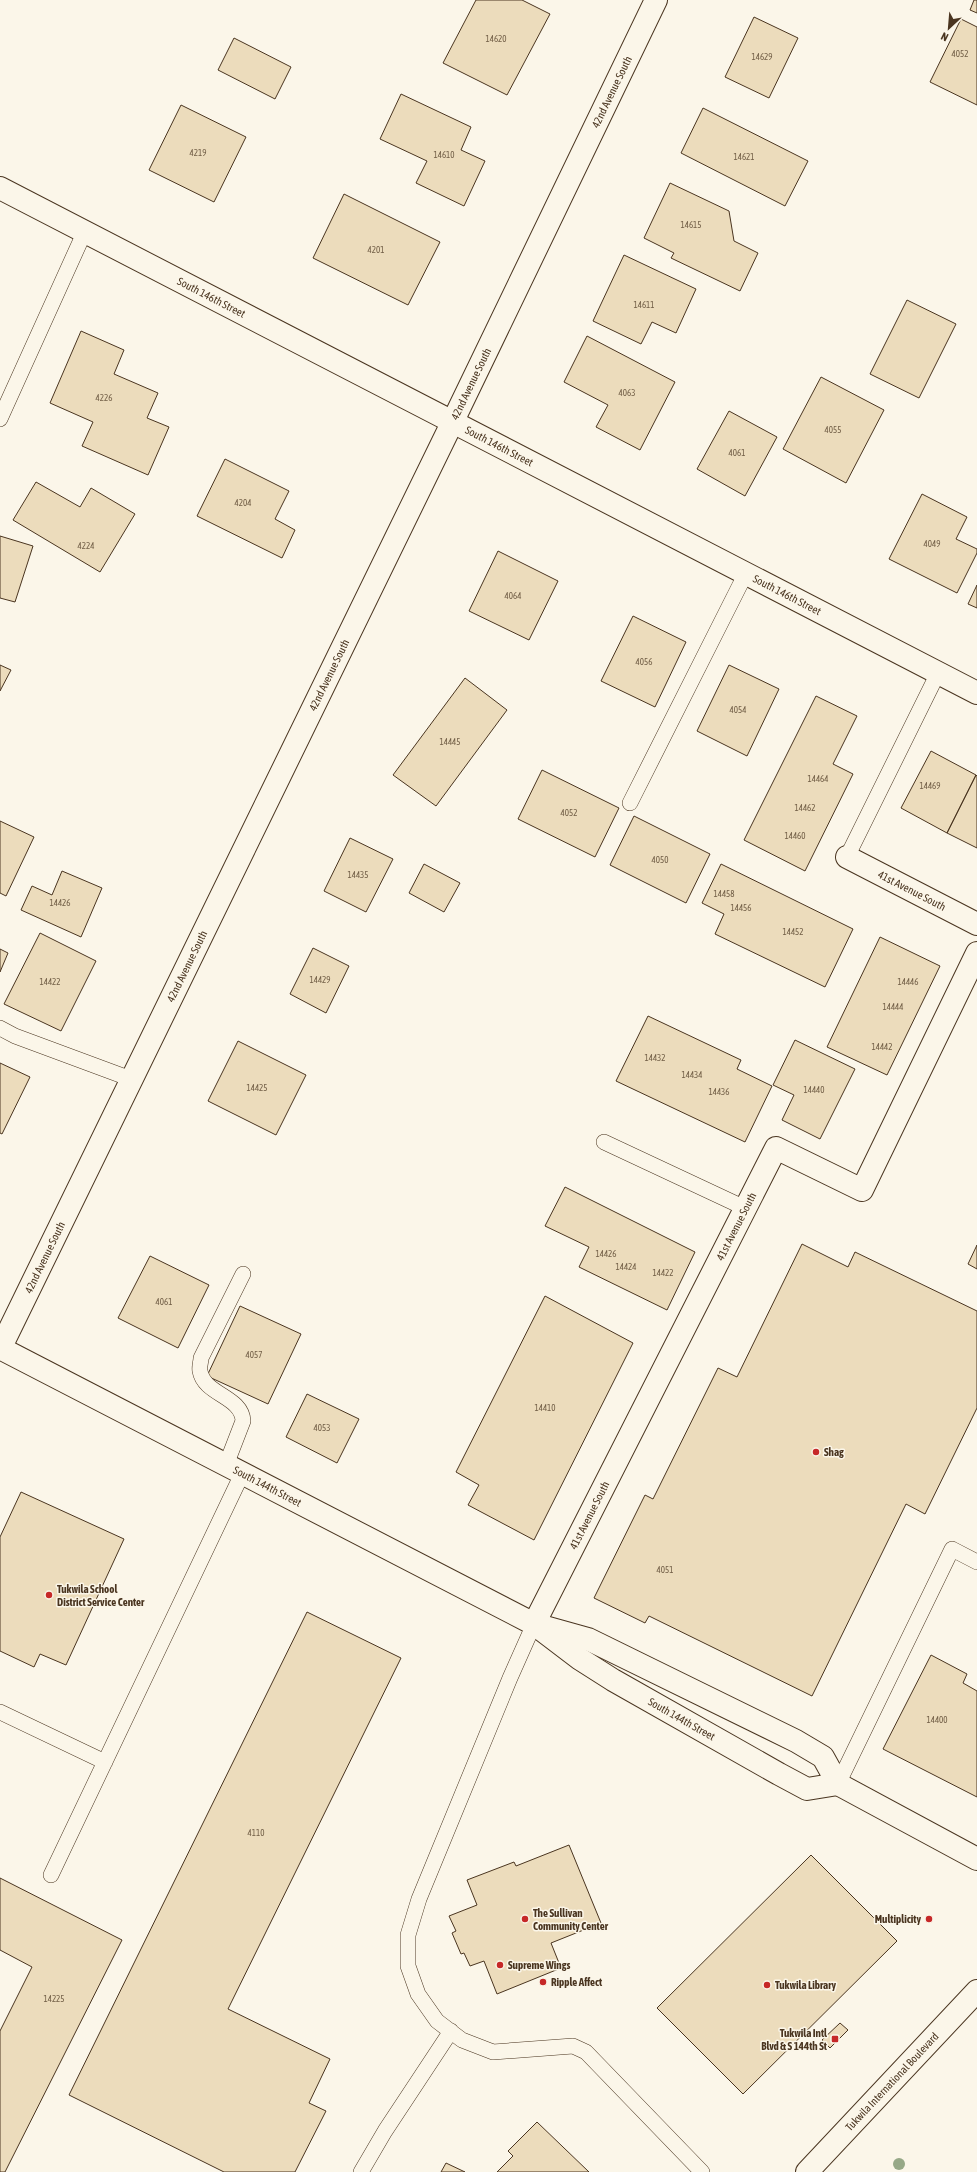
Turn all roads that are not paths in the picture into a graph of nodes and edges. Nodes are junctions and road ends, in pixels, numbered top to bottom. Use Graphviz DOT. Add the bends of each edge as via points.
graph roads {
  1 [pos="656,0"];
  2 [pos="0,188"];
  3 [pos="84,231"];
  4 [pos="0,419"];
  5 [pos="453,421"];
  6 [pos="746,573"];
  7 [pos="938,673"];
  8 [pos="977,693"];
  9 [pos="630,803"];
  10 [pos="847,857"];
  11 [pos="977,924"];
  12 [pos="977,953"];
  13 [pos="0,1028"];
  14 [pos="131,1079"];
  15 [pos="604,1142"];
  16 [pos="745,1208"];
  17 [pos="243,1274"];
  18 [pos="0,1348"];
  19 [pos="234,1470"];
  20 [pos="977,1562"];
  21 [pos="534,1624"];
  22 [pos="0,1712"];
  23 [pos="105,1762"];
  24 [pos="838,1784"];
  25 [pos="977,1859"];
  26 [pos="51,1875"];
  27 [pos="977,1991"];
  28 [pos="451,2031"];
  29 [pos="361,2172"];
  30 [pos="702,2172"];
  31 [pos="807,2172"];
  1 -- 5 [label="street, 42nd Avenue South"];
  2 -- 3 [label="street, South 146th Street"];
  3 -- 4 [label="lane"];
  3 -- 5 [label="street, South 146th Street"];
  5 -- 6 [label="street, South 146th Street"];
  5 -- 14 [label="street, 42nd Avenue South"];
  6 -- 7 [label="street, South 146th Street"];
  6 -- 9 [label="lane"];
  7 -- 8 [label="street, South 146th Street"];
  7 -- 10 [label="lane"];
  10 -- 11 [label="street, 41st Avenue South"];
  12 -- 16 [label="street, 41st Avenue South" via="862,1190 776,1148"];
  13 -- 14 [label="lane" via="15,1036"];
  14 -- 18 [label="street, 42nd Avenue South"];
  15 -- 16 [label="lane"];
  16 -- 21 [label="street, 41st Avenue South"];
  17 -- 19 [label="lane" via="201,1358 200,1371 206,1383 237,1406 243,1414"];
  18 -- 19 [label="street, South 144th Street"];
  19 -- 21 [label="street, South 144th Street"];
  19 -- 23 [label="lane"];
  20 -- 24 [label="lane" via="952,1549"];
  21 -- 24 [label="street, South 144th Street" via="588,1640 796,1741 823,1757"];
  21 -- 24 [label="street, South 144th Street" via="613,1680 778,1774 807,1789"];
  21 -- 28 [label="lane" via="419,1899 408,1934 408,1966 418,1994 437,2021"];
  22 -- 23 [label="lane"];
  23 -- 26 [label="lane"];
  24 -- 25 [label="street"];
  27 -- 31 [label="street, Tukwila International Boulevard"];
  28 -- 29 [label="lane" via="384,2131"];
  28 -- 30 [label="lane" via="462,2040 493,2052 573,2046 586,2052"];
}
